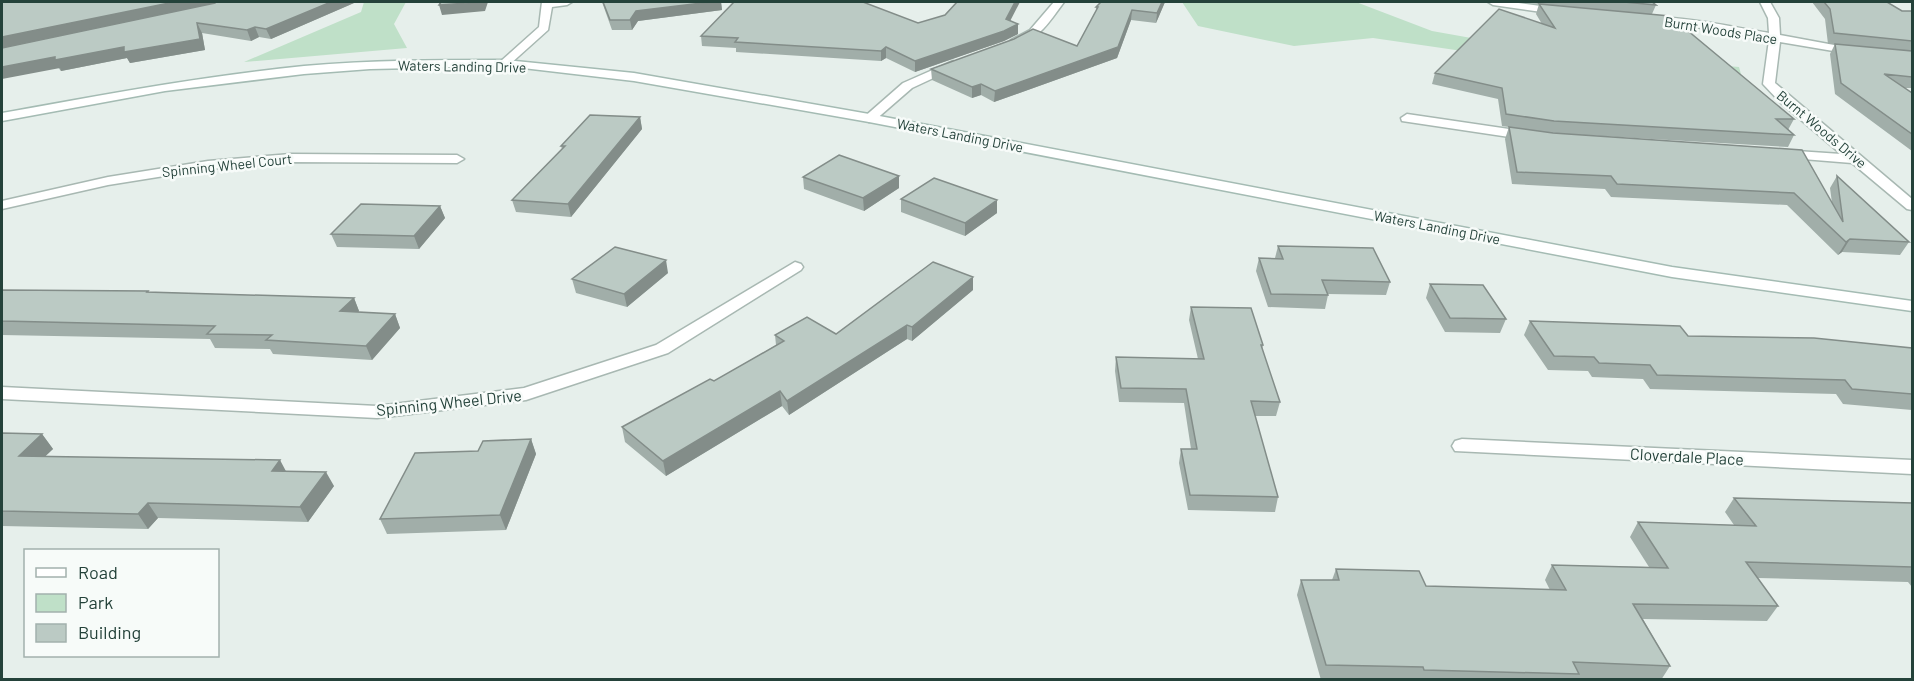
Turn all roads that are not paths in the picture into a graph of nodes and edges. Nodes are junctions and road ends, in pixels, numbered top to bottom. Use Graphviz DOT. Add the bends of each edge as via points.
graph roads {
  1 [pos="567,2"];
  2 [pos="1059,2"];
  3 [pos="1493,2"];
  4 [pos="1765,2"];
  5 [pos="548,3"];
  6 [pos="1574,13"];
  7 [pos="1643,19"];
  8 [pos="1775,38"];
  9 [pos="999,49"];
  10 [pos="1870,54"];
  11 [pos="968,60"];
  12 [pos="505,63"];
  13 [pos="2,117"];
  14 [pos="869,118"];
  15 [pos="1407,118"];
  16 [pos="1549,139"];
  17 [pos="1763,153"];
  18 [pos="457,159"];
  19 [pos="1858,159"];
  20 [pos="2,205"];
  21 [pos="1912,206"];
  22 [pos="795,267"];
  23 [pos="1912,306"];
  24 [pos="2,393"];
  25 [pos="1462,446"];
  26 [pos="1912,467"];
  1 -- 5 [label="street"];
  2 -- 9 [label="street" via="1034,32"];
  3 -- 6 [label="street"];
  4 -- 8 [label="street, Burnt Woods Drive" via="1770,7"];
  5 -- 12 [label="street" via="544,28"];
  7 -- 8 [label="street, Burnt Woods Place"];
  8 -- 10 [label="street, Burnt Woods Place"];
  8 -- 19 [label="street, Burnt Woods Drive" via="1769,84"];
  11 -- 14 [label="street" via="917,78 899,89"];
  12 -- 13 [label="street, Waters Landing Drive" via="304,70 165,87"];
  12 -- 14 [label="street, Waters Landing Drive" via="634,77"];
  14 -- 23 [label="street, Waters Landing Drive" via="1672,272"];
  15 -- 16 [label="street"];
  17 -- 19 [label="street"];
  18 -- 20 [label="street, Spinning Wheel Court" via="291,158 208,165 108,181"];
  19 -- 21 [label="street, Burnt Woods Drive"];
  22 -- 24 [label="street, Spinning Wheel Drive" via="662,349 526,394 377,412"];
  25 -- 26 [label="street, Cloverdale Place"];
}
